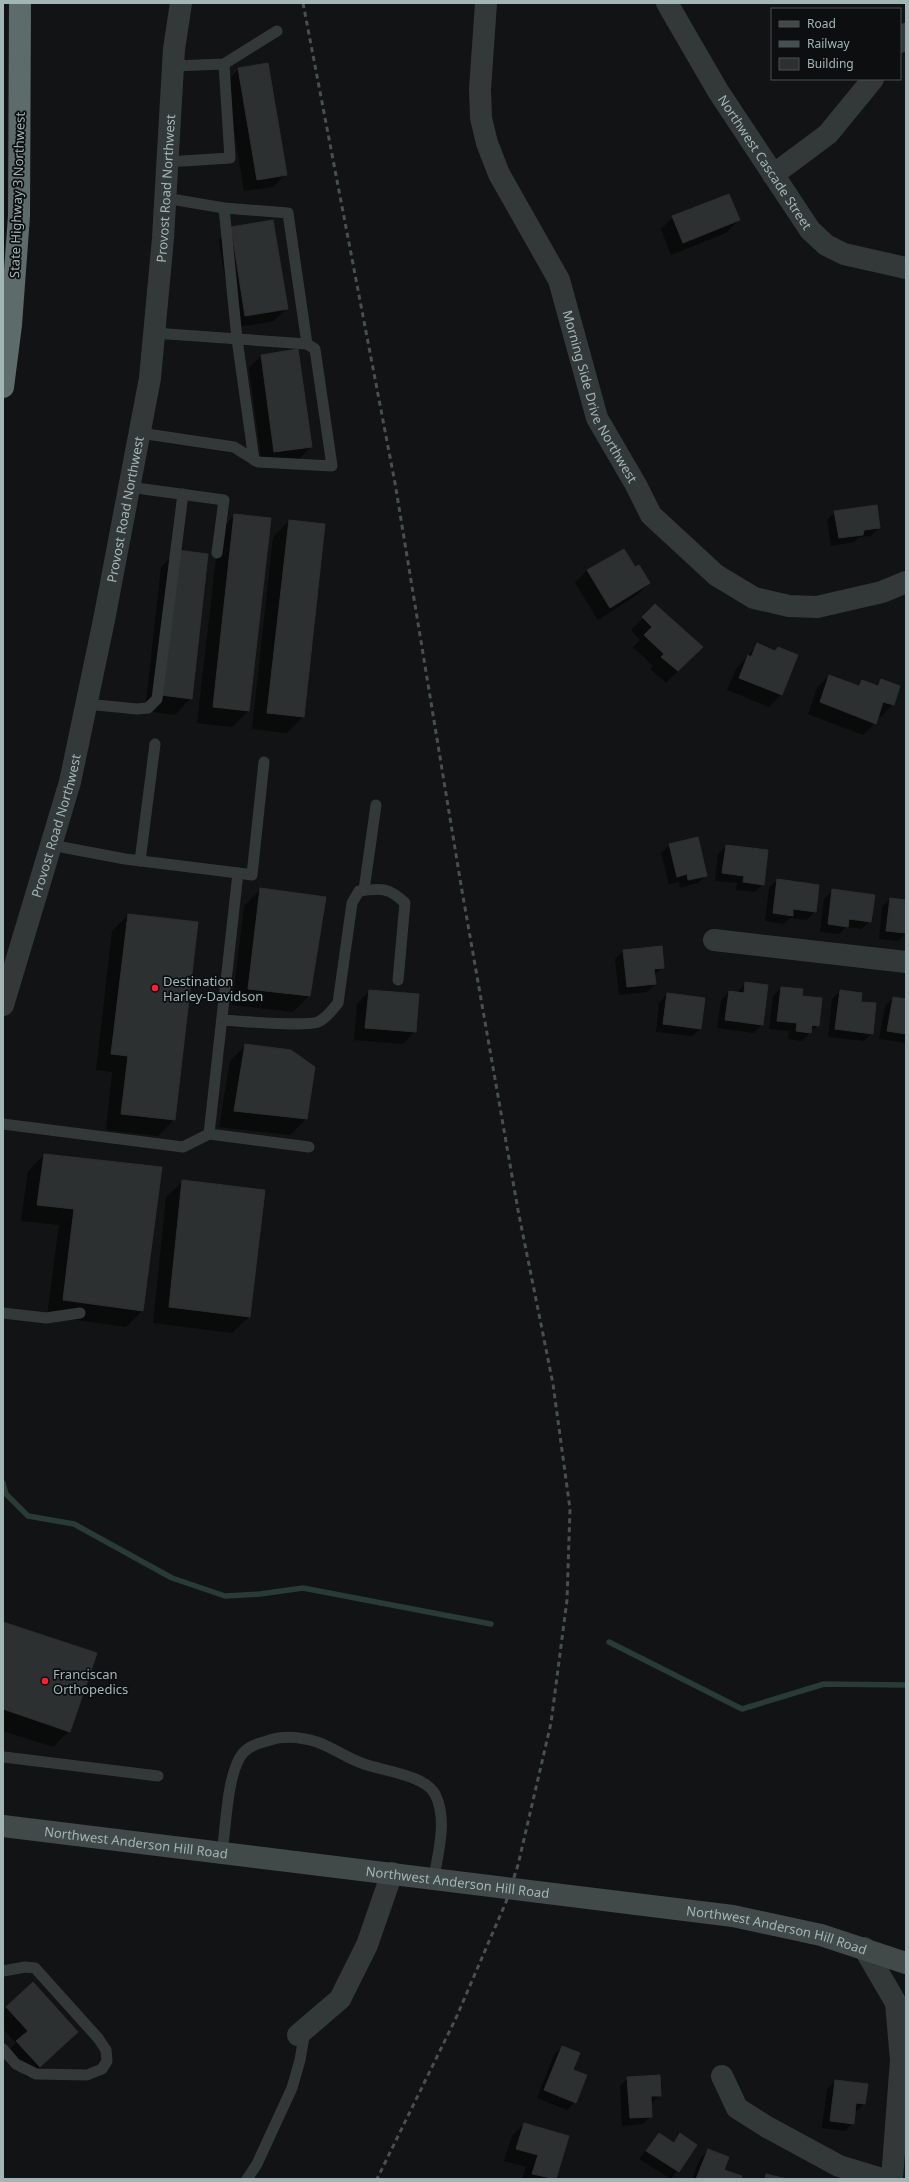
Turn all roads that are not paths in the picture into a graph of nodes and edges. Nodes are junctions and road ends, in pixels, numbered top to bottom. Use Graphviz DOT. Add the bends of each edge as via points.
graph roads {
  1 [pos="20,3"];
  2 [pos="181,3"];
  3 [pos="486,3"];
  4 [pos="666,3"];
  5 [pos="277,31"];
  6 [pos="224,64"];
  7 [pos="173,66"];
  8 [pos="872,80"];
  9 [pos="167,162"];
  10 [pos="773,174"];
  11 [pos="165,198"];
  12 [pos="224,208"];
  13 [pos="906,268"];
  14 [pos="154,333"];
  15 [pos="238,339"];
  16 [pos="307,344"];
  17 [pos="3,387"];
  18 [pos="140,433"];
  19 [pos="254,460"];
  20 [pos="130,487"];
  21 [pos="183,494"];
  22 [pos="217,553"];
  23 [pos="906,582"];
  24 [pos="86,704"];
  25 [pos="155,744"];
  26 [pos="264,762"];
  27 [pos="376,804"];
  28 [pos="51,845"];
  29 [pos="140,861"];
  30 [pos="238,873"];
  31 [pos="364,890"];
  32 [pos="714,940"];
  33 [pos="906,962"];
  34 [pos="398,980"];
  35 [pos="3,1005"];
  36 [pos="222,1020"];
  37 [pos="3,1124"];
  38 [pos="209,1134"];
  39 [pos="309,1147"];
  40 [pos="3,1313"];
  41 [pos="80,1313"];
  42 [pos="3,1758"];
  43 [pos="158,1776"];
  44 [pos="3,1826"];
  45 [pos="222,1853"];
  46 [pos="392,1873"];
  47 [pos="434,1878"];
  48 [pos="864,1948"];
  49 [pos="906,1963"];
  50 [pos="3,1972"];
  51 [pos="302,2032"];
  52 [pos="3,2049"];
  53 [pos="722,2076"];
  54 [pos="247,2179"];
  55 [pos="882,2179"];
  56 [pos="892,2179"];
  1 -- 17 [label="highway, State Highway 3 Northwest" via="19,216 11,325"];
  2 -- 7 [label="street, Provost Road Northwest"];
  3 -- 23 [label="street, Morning Side Drive Northwest" via="480,88 481,118 487,143 499,174 559,280 597,418 651,515 716,575 754,598 789,606 817,607 882,592"];
  4 -- 10 [label="street, Northwest Cascade Street" via="718,91"];
  5 -- 6 [label="lane"];
  6 -- 7 [label="lane"];
  6 -- 9 [label="lane" via="230,158"];
  7 -- 9 [label="street, Provost Road Northwest"];
  8 -- 10 [label="street" via="828,134"];
  9 -- 11 [label="street, Provost Road Northwest"];
  10 -- 13 [label="street, Northwest Cascade Street" via="810,230 826,245 844,254"];
  11 -- 12 [label="lane"];
  11 -- 14 [label="street, Provost Road Northwest"];
  12 -- 15 [label="lane"];
  12 -- 16 [label="lane" via="288,213"];
  14 -- 15 [label="lane"];
  14 -- 18 [label="street, Provost Road Northwest" via="150,378"];
  15 -- 16 [label="lane"];
  15 -- 19 [label="lane"];
  16 -- 19 [label="lane" via="315,349 332,466"];
  18 -- 19 [label="lane" via="234,447"];
  18 -- 20 [label="street, Provost Road Northwest"];
  20 -- 21 [label="lane"];
  20 -- 24 [label="street, Provost Road Northwest"];
  21 -- 22 [label="lane" via="224,500"];
  21 -- 24 [label="lane" via="157,699 148,708 137,709"];
  24 -- 28 [label="street, Provost Road Northwest" via="70,782"];
  25 -- 29 [label="lane"];
  26 -- 30 [label="lane" via="252,875"];
  27 -- 31 [label="lane"];
  28 -- 29 [label="lane"];
  28 -- 35 [label="street, Provost Road Northwest"];
  29 -- 30 [label="lane"];
  30 -- 36 [label="lane"];
  31 -- 34 [label="lane" via="378,888 389,891 405,903"];
  31 -- 36 [label="lane" via="359,891 352,903 338,1003 328,1015 317,1022"];
  32 -- 33 [label="street"];
  36 -- 38 [label="lane"];
  37 -- 38 [label="lane" via="183,1146"];
  38 -- 39 [label="lane"];
  40 -- 41 [label="lane" via="46,1318"];
  42 -- 43 [label="lane"];
  44 -- 45 [label="main road, Northwest Anderson Hill Road"];
  45 -- 46 [label="main road, Northwest Anderson Hill Road"];
  45 -- 47 [label="lane" via="236,1764 244,1752 258,1744 276,1737 290,1737 318,1742 361,1763 424,1783 434,1793 440,1807 441,1822"];
  46 -- 47 [label="main road, Northwest Anderson Hill Road"];
  46 -- 51 [label="street" via="367,1945 340,1999"];
  47 -- 48 [label="main road, Northwest Anderson Hill Road" via="756,1920 807,1931"];
  48 -- 49 [label="main road, Northwest Anderson Hill Road"];
  48 -- 56 [label="street" via="896,2003 901,2060"];
  50 -- 52 [label="lane" via="25,1967 35,1968 98,2038 106,2050 107,2061 102,2069 87,2075 36,2074 16,2064"];
  51 -- 54 [label="lane" via="300,2060 292,2088 257,2164"];
  53 -- 55 [label="street" via="737,2108 839,2166"];
}
